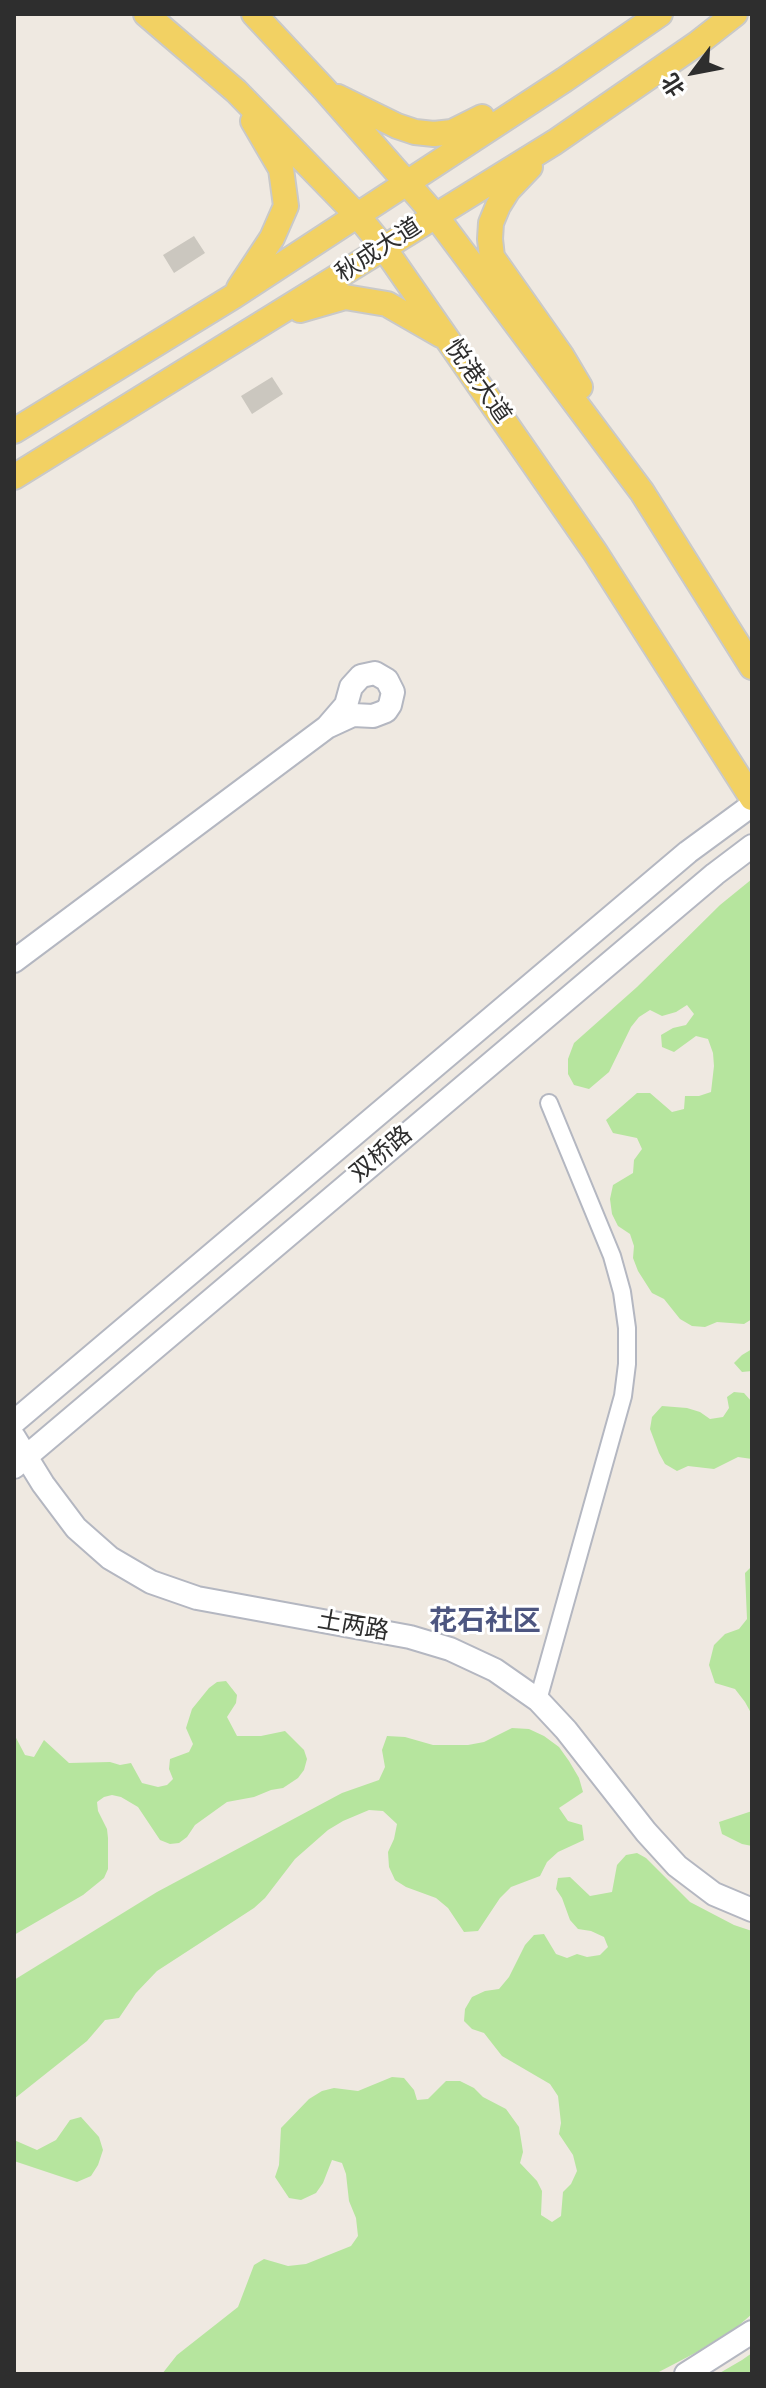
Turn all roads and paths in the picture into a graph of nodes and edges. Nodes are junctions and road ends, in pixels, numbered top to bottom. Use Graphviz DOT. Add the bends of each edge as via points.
graph roads {
  1 [pos="146,14"];
  2 [pos="254,14"];
  3 [pos="660,14"];
  4 [pos="735,14"];
  5 [pos="564,80"];
  6 [pos="325,90"];
  7 [pos="236,91"];
  8 [pos="555,142"];
  9 [pos="406,182"];
  10 [pos="435,215"];
  11 [pos="358,216"];
  12 [pos="384,248"];
  13 [pos="234,296"];
  14 [pos="271,319"];
  15 [pos="448,340"];
  16 [pos="14,431"];
  17 [pos="14,477"];
  18 [pos="642,492"];
  19 [pos="752,667"];
  20 [pos="327,727"];
  21 [pos="752,798"];
  22 [pos="752,805"];
  23 [pos="752,846"];
  24 [pos="14,961"];
  25 [pos="549,1103"];
  26 [pos="14,1422"];
  27 [pos="14,1437"];
  28 [pos="20,1462"];
  29 [pos="538,1700"];
  30 [pos="752,1910"];
  31 [pos="752,2332"];
  32 [pos="686,2374"];
  1 -- 7 [label="main road, 悦港大道"];
  2 -- 6 [label="main road"];
  3 -- 5 [label="main road, 秋成大道"];
  4 -- 8 [label="main road, 秋成大道"];
  5 -- 6 [label="main road" via="452,132 434,134 397,126"];
  5 -- 9 [label="main road, 秋成大道"];
  6 -- 9 [label="main road"];
  7 -- 11 [label="main road, 悦港大道"];
  7 -- 13 [label="main road" via="281,169 286,206"];
  8 -- 10 [label="main road, 秋成大道"];
  8 -- 18 [label="main road" via="498,206 491,223 492,257 561,355"];
  9 -- 10 [label="main road"];
  9 -- 11 [label="main road, 秋成大道"];
  10 -- 12 [label="main road, 秋成大道"];
  10 -- 18 [label="main road"];
  11 -- 12 [label="main road, 悦港大道"];
  11 -- 13 [label="main road, 秋成大道"];
  12 -- 14 [label="main road, 秋成大道"];
  12 -- 15 [label="main road, 悦港大道"];
  13 -- 16 [label="main road, 秋成大道"];
  14 -- 15 [label="main road" via="345,297 387,304"];
  14 -- 17 [label="main road, 秋成大道"];
  15 -- 21 [label="main road, 悦港大道" via="595,552"];
  18 -- 19 [label="main road"];
  20 -- 24 [label="main road"];
  22 -- 26 [label="main road, 双桥路" via="688,852"];
  23 -- 28 [label="main road, 双桥路"];
  25 -- 29 [label="street" via="615,1268 627,1364 623,1396"];
  27 -- 28 [label="main road, 土两路"];
  28 -- 29 [label="main road, 土两路" via="76,1528 110,1558 151,1582 197,1598 450,1649 495,1670"];
  29 -- 30 [label="main road, 土两路" via="677,1866 714,1894"];
  31 -- 32 [label="main road"];
}
